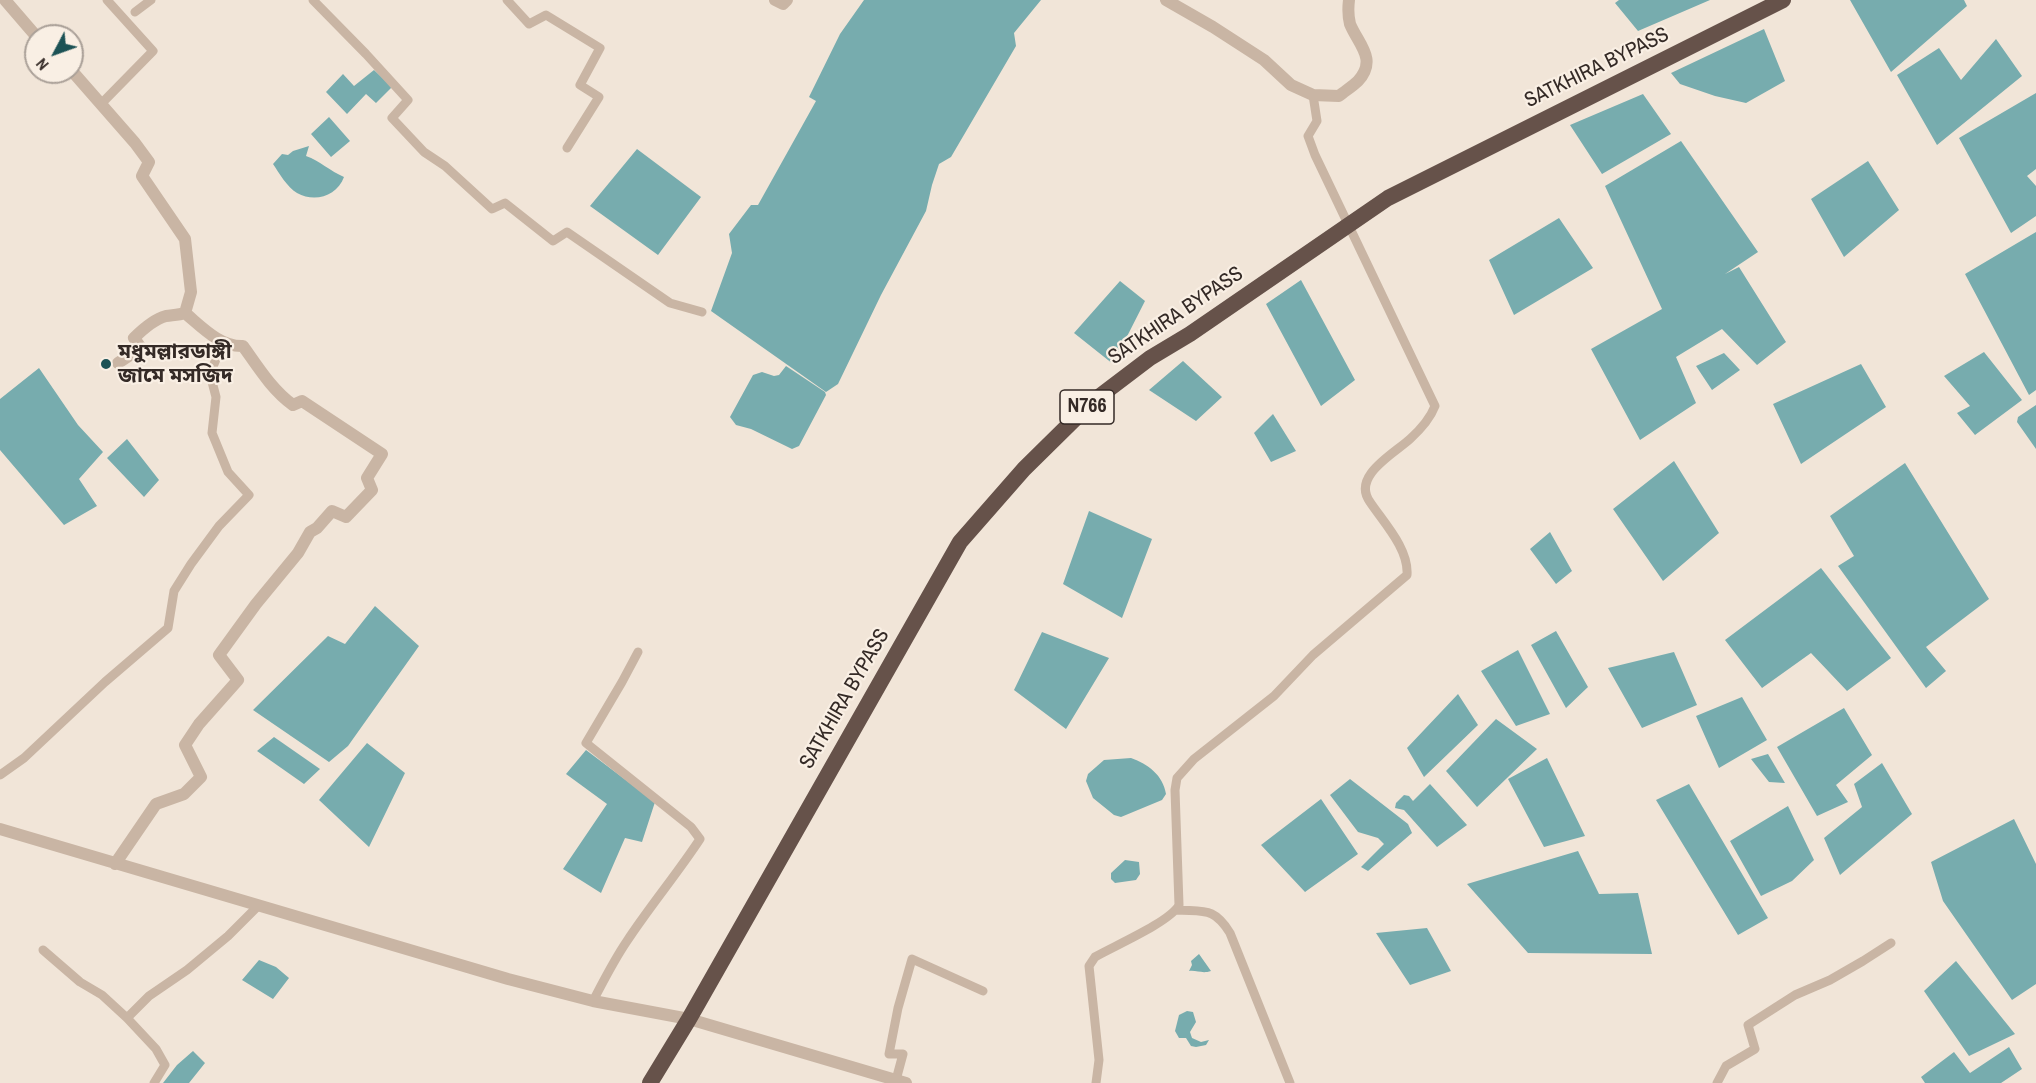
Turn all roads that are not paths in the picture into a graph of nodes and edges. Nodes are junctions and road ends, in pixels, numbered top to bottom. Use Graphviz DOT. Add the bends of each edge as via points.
graph roads {
  1 [pos="5,0"];
  2 [pos="107,0"];
  3 [pos="151,0"];
  4 [pos="313,0"];
  5 [pos="507,0"];
  6 [pos="775,0"];
  7 [pos="787,0"];
  8 [pos="1166,0"];
  9 [pos="1349,0"];
  10 [pos="1783,0"];
  11 [pos="135,12"];
  12 [pos="26,24"];
  13 [pos="83,84"];
  14 [pos="90,92"];
  15 [pos="1313,95"];
  16 [pos="567,148"];
  17 [pos="1348,227"];
  18 [pos="702,312"];
  19 [pos="185,313"];
  20 [pos="223,342"];
  21 [pos="118,363"];
  22 [pos="638,652"];
  23 [pos="0,776"];
  24 [pos="0,829"];
  25 [pos="115,864"];
  26 [pos="259,905"];
  27 [pos="1177,910"];
  28 [pos="1891,943"];
  29 [pos="43,950"];
  30 [pos="983,991"];
  31 [pos="593,1001"];
  32 [pos="127,1018"];
  33 [pos="689,1019"];
  34 [pos="901,1081"];
  35 [pos="154,1083"];
  36 [pos="650,1083"];
  37 [pos="1096,1083"];
  38 [pos="1290,1083"];
  39 [pos="1717,1083"];
  1 -- 12 [label="street"];
  2 -- 14 [label="street" via="153,51 102,103"];
  3 -- 11 [label="street"];
  4 -- 18 [label="street" via="408,100 392,118 424,152 446,166 492,209 505,203 553,241 567,232 670,303"];
  5 -- 16 [label="street" via="529,24 546,15 600,48 580,84 599,97"];
  6 -- 7 [label="street" via="783,4"];
  8 -- 15 [label="street" via="1264,60 1291,86"];
  9 -- 15 [label="street" via="1351,24 1366,52 1366,65 1359,80 1339,96"];
  10 -- 17 [label="highway, SATKHIRA BYPASS / N766" via="1424,179 1388,198"];
  13 -- 14 [label="street"];
  14 -- 19 [label="street" via="148,162 142,176 185,239 191,292"];
  15 -- 17 [label="street" via="1317,120 1308,136"];
  17 -- 27 [label="street" via="1435,406 1429,419 1375,467 1367,482 1367,498 1400,547 1408,564 1407,575 1313,655 1274,696 1180,773 1175,783"];
  17 -- 33 [label="highway, SATKHIRA BYPASS / N766" via="1150,358 1092,402 1024,469 960,542"];
  19 -- 20 [label="street"];
  19 -- 21 [label="street" via="166,316 144,329 134,338 141,348"];
  20 -- 23 [label="street" via="210,374 216,397 212,433 228,472 249,495 219,526 174,591 168,628"];
  20 -- 25 [label="street" via="243,346 263,375 293,405 302,401 382,454 367,478 372,490 346,517 332,511 310,532 219,655 238,680 186,745 201,777 184,794 156,804"];
  22 -- 31 [label="street" via="586,743 691,827 700,839 628,940"];
  24 -- 25 [label="street"];
  25 -- 26 [label="street"];
  26 -- 31 [label="street"];
  26 -- 32 [label="street" via="228,936 149,996"];
  27 -- 37 [label="street" via="1095,957 1089,966 1099,1060"];
  27 -- 38 [label="street" via="1213,913 1230,933"];
  28 -- 39 [label="street" via="1748,1025 1755,1049 1726,1066"];
  29 -- 32 [label="street"];
  30 -- 34 [label="street" via="912,959 889,1054 903,1054"];
  31 -- 33 [label="street"];
  32 -- 35 [label="street" via="156,1049 165,1065"];
  33 -- 34 [label="street"];
  33 -- 36 [label="highway, SATKHIRA BYPASS / N766"];
}
